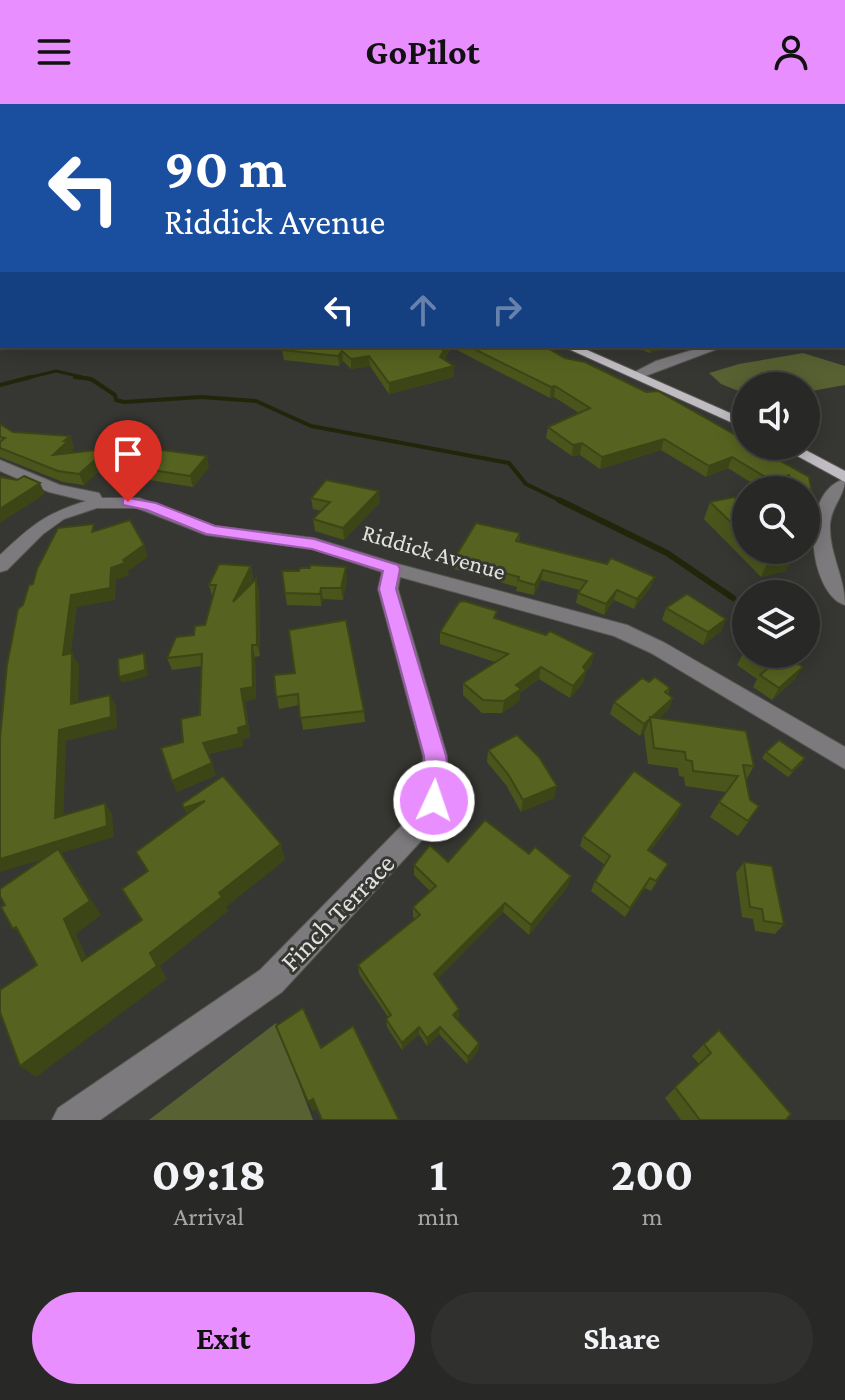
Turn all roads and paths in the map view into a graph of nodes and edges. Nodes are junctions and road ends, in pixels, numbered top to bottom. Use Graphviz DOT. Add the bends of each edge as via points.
graph roads {
  1 [pos="573,348"];
  2 [pos="590,348"];
  3 [pos="713,348"];
  4 [pos="640,373"];
  5 [pos="732,409"];
  6 [pos="732,418"];
  7 [pos="820,452"];
  8 [pos="813,460"];
  9 [pos="0,465"];
  10 [pos="845,465"];
  11 [pos="845,477"];
  12 [pos="845,484"];
  13 [pos="96,503"];
  14 [pos="9,548"];
  15 [pos="0,566"];
  16 [pos="392,569"];
  17 [pos="845,598"];
  18 [pos="845,759"];
  19 [pos="70,1120"];
  1 -- 4 [label="main road"];
  2 -- 4 [label="main road"];
  3 -- 4 [label="street"];
  4 -- 5 [label="main road"];
  4 -- 6 [label="main road"];
  7 -- 10 [label="main road"];
  8 -- 11 [label="main road"];
  9 -- 13 [label="street" via="55,489 93,497"];
  12 -- 17 [label="street" via="833,491 826,505 822,550 825,567"];
  13 -- 14 [label="street, Riddick Avenue" via="58,515"];
  13 -- 16 [label="street, Riddick Avenue" via="139,503 212,531 314,544"];
  14 -- 15 [label="street, Riddick Avenue"];
  16 -- 18 [label="street, Riddick Avenue" via="620,630"];
  16 -- 19 [label="street, Finch Terrace" via="388,589 435,756 434,801 424,820 271,981"];
}
